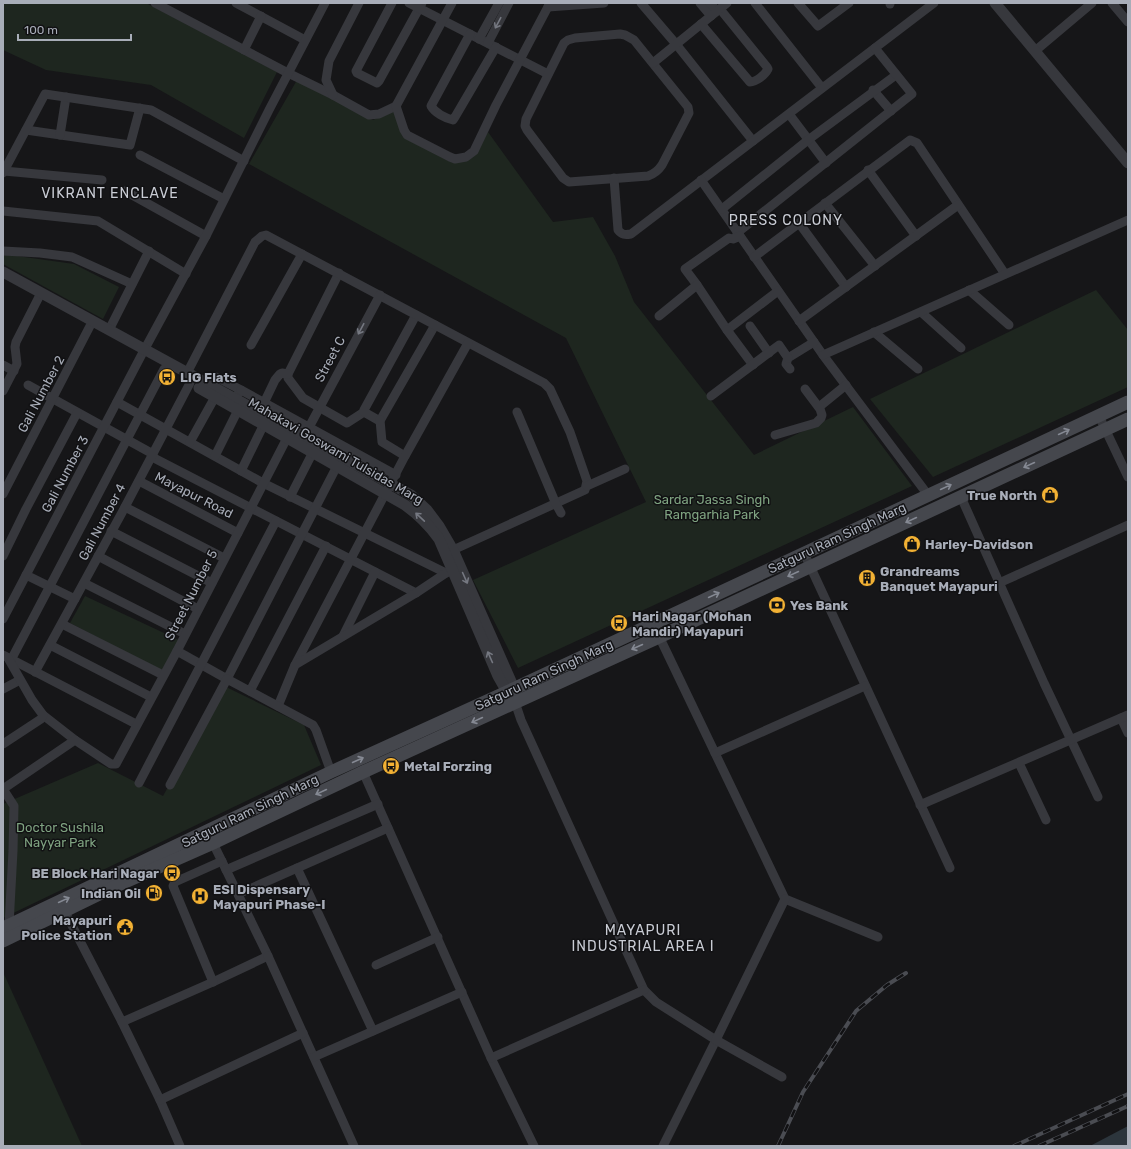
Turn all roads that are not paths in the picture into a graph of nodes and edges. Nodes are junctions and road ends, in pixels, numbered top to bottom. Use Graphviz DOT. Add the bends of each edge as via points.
graph roads {
  1 [pos="155,3"];
  2 [pos="236,3"];
  3 [pos="359,3"];
  4 [pos="392,3"];
  5 [pos="409,3"];
  6 [pos="452,3"];
  7 [pos="499,3"];
  8 [pos="509,3"];
  9 [pos="604,3"];
  10 [pos="641,3"];
  11 [pos="700,3"];
  12 [pos="710,3"];
  13 [pos="755,3"];
  14 [pos="798,3"];
  15 [pos="849,3"];
  16 [pos="934,3"];
  17 [pos="995,3"];
  18 [pos="1092,3"];
  19 [pos="1112,3"];
  20 [pos="321,4"];
  21 [pos="549,5"];
  22 [pos="421,6"];
  23 [pos="719,10"];
  24 [pos="261,16"];
  25 [pos="443,20"];
  26 [pos="1128,22"];
  27 [pos="701,24"];
  28 [pos="470,34"];
  29 [pos="479,39"];
  30 [pos="305,40"];
  31 [pos="676,44"];
  32 [pos="492,45"];
  33 [pos="875,48"];
  34 [pos="244,50"];
  35 [pos="1035,51"];
  36 [pos="521,60"];
  37 [pos="653,63"];
  38 [pos="288,73"];
  39 [pos="548,74"];
  40 [pos="896,75"];
  41 [pos="822,88"];
  42 [pos="873,90"];
  43 [pos="333,95"];
  44 [pos="66,97"];
  45 [pos="396,106"];
  46 [pos="140,108"];
  47 [pos="891,111"];
  48 [pos="789,114"];
  49 [pos="26,130"];
  50 [pos="60,135"];
  51 [pos="808,140"];
  52 [pos="753,141"];
  53 [pos="140,155"];
  54 [pos="244,161"];
  55 [pos="826,163"];
  56 [pos="1128,163"];
  57 [pos="868,170"];
  58 [pos="3,172"];
  59 [pos="614,178"];
  60 [pos="102,180"];
  61 [pos="701,180"];
  62 [pos="125,191"];
  63 [pos="224,199"];
  64 [pos="825,203"];
  65 [pos="958,205"];
  66 [pos="722,209"];
  67 [pos="3,211"];
  68 [pos="1128,220"];
  69 [pos="799,223"];
  70 [pos="739,234"];
  71 [pos="206,236"];
  72 [pos="916,236"];
  73 [pos="149,251"];
  74 [pos="3,252"];
  75 [pos="302,254"];
  76 [pos="754,257"];
  77 [pos="875,266"];
  78 [pos="3,272"];
  79 [pos="339,273"];
  80 [pos="186,274"];
  81 [pos="1005,274"];
  82 [pos="3,278"];
  83 [pos="132,284"];
  84 [pos="698,285"];
  85 [pos="846,287"];
  86 [pos="969,290"];
  87 [pos="778,291"];
  88 [pos="380,295"];
  89 [pos="40,296"];
  90 [pos="921,312"];
  91 [pos="416,315"];
  92 [pos="659,316"];
  93 [pos="800,321"];
  94 [pos="435,325"];
  95 [pos="1009,325"];
  96 [pos="90,326"];
  97 [pos="750,326"];
  98 [pos="109,330"];
  99 [pos="726,330"];
  100 [pos="874,332"];
  101 [pos="814,342"];
  102 [pos="468,343"];
  103 [pos="251,346"];
  104 [pos="961,348"];
  105 [pos="143,353"];
  106 [pos="769,353"];
  107 [pos="823,355"];
  108 [pos="788,358"];
  109 [pos="3,365"];
  110 [pos="753,365"];
  111 [pos="164,369"];
  112 [pos="790,369"];
  113 [pos="918,369"];
  114 [pos="14,371"];
  115 [pos="288,374"];
  116 [pos="216,377"];
  117 [pos="189,378"];
  118 [pos="28,385"];
  119 [pos="846,385"];
  120 [pos="805,389"];
  121 [pos="3,391"];
  122 [pos="711,396"];
  123 [pos="215,397"];
  124 [pos="53,399"];
  125 [pos="238,400"];
  126 [pos="117,402"];
  127 [pos="1128,402"];
  128 [pos="264,403"];
  129 [pos="819,407"];
  130 [pos="319,408"];
  131 [pos="364,412"];
  132 [pos="517,412"];
  133 [pos="78,413"];
  134 [pos="140,414"];
  135 [pos="1099,416"];
  136 [pos="1128,419"];
  137 [pos="380,420"];
  138 [pos="264,424"];
  139 [pos="104,428"];
  140 [pos="166,429"];
  141 [pos="1106,430"];
  142 [pos="775,435"];
  143 [pos="304,436"];
  144 [pos="287,438"];
  145 [pos="126,440"];
  146 [pos="190,442"];
  147 [pos="313,452"];
  148 [pos="152,455"];
  149 [pos="215,456"];
  150 [pos="405,456"];
  151 [pos="338,466"];
  152 [pos="625,469"];
  153 [pos="241,471"];
  154 [pos="1128,477"];
  155 [pos="139,481"];
  156 [pos="263,483"];
  157 [pos="391,484"];
  158 [pos="587,486"];
  159 [pos="3,494"];
  160 [pos="928,495"];
  161 [pos="290,497"];
  162 [pos="961,497"];
  163 [pos="556,504"];
  164 [pos="125,507"];
  165 [pos="250,508"];
  166 [pos="315,510"];
  167 [pos="562,513"];
  168 [pos="276,521"];
  169 [pos="1128,525"];
  170 [pos="111,531"];
  171 [pos="238,533"];
  172 [pos="302,534"];
  173 [pos="365,534"];
  174 [pos="326,546"];
  175 [pos="453,550"];
  176 [pos="804,553"];
  177 [pos="3,556"];
  178 [pos="98,556"];
  179 [pos="224,558"];
  180 [pos="352,560"];
  181 [pos="810,567"];
  182 [pos="449,571"];
  183 [pos="375,572"];
  184 [pos="26,574"];
  185 [pos="84,583"];
  186 [pos="212,583"];
  187 [pos="1000,583"];
  188 [pos="49,586"];
  189 [pos="416,593"];
  190 [pos="76,600"];
  191 [pos="7,601"];
  192 [pos="198,609"];
  193 [pos="3,619"];
  194 [pos="62,624"];
  195 [pos="653,624"];
  196 [pos="185,634"];
  197 [pos="343,636"];
  198 [pos="659,637"];
  199 [pos="50,645"];
  200 [pos="177,651"];
  201 [pos="6,658"];
  202 [pos="200,664"];
  203 [pos="295,665"];
  204 [pos="36,672"];
  205 [pos="163,675"];
  206 [pos="227,679"];
  207 [pos="20,680"];
  208 [pos="865,686"];
  209 [pos="3,689"];
  210 [pos="250,691"];
  211 [pos="151,697"];
  212 [pos="514,698"];
  213 [pos="278,706"];
  214 [pos="43,715"];
  215 [pos="1125,717"];
  216 [pos="136,724"];
  217 [pos="1128,733"];
  218 [pos="75,740"];
  219 [pos="1072,740"];
  220 [pos="3,744"];
  221 [pos="715,753"];
  222 [pos="1019,763"];
  223 [pos="331,772"];
  224 [pos="363,772"];
  225 [pos="139,783"];
  226 [pos="170,785"];
  227 [pos="1098,797"];
  228 [pos="378,804"];
  229 [pos="920,805"];
  230 [pos="1046,820"];
  231 [pos="388,828"];
  232 [pos="213,843"];
  233 [pos="222,861"];
  234 [pos="297,868"];
  235 [pos="950,868"];
  236 [pos="226,870"];
  237 [pos="238,894"];
  238 [pos="785,899"];
  239 [pos="65,912"];
  240 [pos="6,926"];
  241 [pos="438,937"];
  242 [pos="878,937"];
  243 [pos="3,941"];
  244 [pos="268,956"];
  245 [pos="376,965"];
  246 [pos="213,982"];
  247 [pos="644,990"];
  248 [pos="462,992"];
  249 [pos="122,1022"];
  250 [pos="373,1032"];
  251 [pos="303,1033"];
  252 [pos="716,1040"];
  253 [pos="314,1057"];
  254 [pos="491,1058"];
  255 [pos="782,1077"];
  256 [pos="160,1100"];
  257 [pos="180,1146"];
  258 [pos="354,1146"];
  259 [pos="534,1146"];
  260 [pos="663,1146"];
  1 -- 34 [label="street"];
  2 -- 24 [label="street"];
  3 -- 43 [label="street" via="329,61 326,80"];
  4 -- 22 [label="street" via="356,71 377,83"];
  5 -- 22 [label="street"];
  6 -- 25 [label="street"];
  7 -- 29 [label="street"];
  8 -- 32 [label="street, one-way"];
  9 -- 21 [label="street"];
  10 -- 31 [label="street"];
  11 -- 23 [label="street"];
  12 -- 23 [label="street"];
  13 -- 41 [label="street"];
  14 -- 15 [label="street" via="818,26"];
  16 -- 33 [label="street"];
  17 -- 35 [label="street"];
  18 -- 35 [label="street"];
  19 -- 26 [label="street"];
  20 -- 30 [label="street, Gali Number 3"];
  21 -- 36 [label="street"];
  22 -- 25 [label="street"];
  23 -- 27 [label="street"];
  23 -- 27 [label="street" via="767,67 766,73 750,82"];
  24 -- 30 [label="street"];
  24 -- 34 [label="street"];
  25 -- 28 [label="street"];
  25 -- 45 [label="street"];
  27 -- 31 [label="street"];
  28 -- 29 [label="street"];
  28 -- 32 [label="street" via="431,106 433,110 449,119 453,120 455,117"];
  29 -- 32 [label="street"];
  30 -- 38 [label="street, Gali Number 3"];
  31 -- 37 [label="street"];
  31 -- 52 [label="street"];
  32 -- 36 [label="street"];
  33 -- 40 [label="street"];
  33 -- 41 [label="street"];
  34 -- 38 [label="street"];
  35 -- 56 [label="street"];
  36 -- 39 [label="street"];
  36 -- 45 [label="street" via="474,151 466,157 450,158 407,135"];
  37 -- 39 [label="street" via="634,40 625,35 575,38 564,43"];
  37 -- 59 [label="street" via="688,106 689,113 658,171 648,176"];
  38 -- 43 [label="street"];
  38 -- 54 [label="street, Gali Number 3"];
  39 -- 59 [label="street" via="526,119 527,130 566,180 573,182"];
  40 -- 42 [label="street"];
  40 -- 47 [label="street" via="912,94"];
  41 -- 48 [label="street"];
  42 -- 47 [label="street"];
  42 -- 51 [label="street"];
  43 -- 45 [label="street" via="369,115 379,114"];
  44 -- 46 [label="street"];
  44 -- 49 [label="street" via="45,94"];
  44 -- 50 [label="street"];
  46 -- 50 [label="street" via="130,145"];
  46 -- 54 [label="street" via="151,110"];
  47 -- 55 [label="street"];
  48 -- 51 [label="street"];
  48 -- 52 [label="street"];
  49 -- 50 [label="street"];
  49 -- 58 [label="street"];
  51 -- 55 [label="street"];
  51 -- 66 [label="street"];
  52 -- 61 [label="street"];
  53 -- 63 [label="street"];
  54 -- 63 [label="street, Gali Number 3"];
  55 -- 70 [label="street"];
  57 -- 64 [label="street"];
  57 -- 65 [label="street" via="907,141 914,140"];
  57 -- 72 [label="street"];
  58 -- 60 [label="street"];
  59 -- 61 [label="street" via="618,230 626,235 631,234"];
  61 -- 66 [label="street"];
  62 -- 71 [label="street"];
  63 -- 71 [label="street, Gali Number 3"];
  64 -- 69 [label="street"];
  64 -- 77 [label="street"];
  65 -- 72 [label="street"];
  65 -- 81 [label="street"];
  66 -- 70 [label="street"];
  67 -- 73 [label="street" via="98,221"];
  68 -- 81 [label="street"];
  69 -- 76 [label="street"];
  69 -- 85 [label="street"];
  70 -- 76 [label="street"];
  70 -- 84 [label="street" via="733,239 728,238 685,269"];
  71 -- 80 [label="street, Gali Number 3"];
  72 -- 77 [label="street"];
  73 -- 80 [label="street"];
  73 -- 83 [label="street"];
  74 -- 83 [label="street" via="72,257"];
  75 -- 79 [label="street, Gali Number 4"];
  75 -- 103 [label="street"];
  75 -- 117 [label="street, Gali Number 4" via="266,235 258,238"];
  76 -- 87 [label="street"];
  77 -- 85 [label="street"];
  78 -- 89 [label="street, Mahakavi Goswami Tulsidas Marg"];
  79 -- 88 [label="street, Gali Number 4"];
  79 -- 115 [label="street"];
  80 -- 105 [label="street, Gali Number 3"];
  81 -- 86 [label="street"];
  82 -- 89 [label="street, Mahakavi Goswami Tulsidas Marg"];
  83 -- 98 [label="street"];
  84 -- 92 [label="street"];
  84 -- 99 [label="street"];
  85 -- 93 [label="street"];
  86 -- 90 [label="street"];
  86 -- 95 [label="street"];
  87 -- 93 [label="street"];
  87 -- 99 [label="street"];
  88 -- 91 [label="street, Gali Number 4"];
  88 -- 130 [label="street, Street C, one-way"];
  89 -- 96 [label="street, Mahakavi Goswami Tulsidas Marg"];
  89 -- 98 [label="street, Mahakavi Goswami Tulsidas Marg"];
  89 -- 114 [label="street" via="16,342 17,364"];
  90 -- 100 [label="street"];
  90 -- 104 [label="street"];
  91 -- 94 [label="street, Gali Number 4"];
  91 -- 131 [label="street"];
  93 -- 101 [label="street"];
  94 -- 102 [label="street, Gali Number 4"];
  94 -- 137 [label="street"];
  96 -- 105 [label="street, Mahakavi Goswami Tulsidas Marg"];
  96 -- 124 [label="street, Gali Number 2"];
  97 -- 106 [label="street"];
  98 -- 105 [label="street, Mahakavi Goswami Tulsidas Marg"];
  99 -- 110 [label="street"];
  100 -- 107 [label="street"];
  100 -- 113 [label="street"];
  101 -- 107 [label="street"];
  101 -- 108 [label="street"];
  102 -- 150 [label="street"];
  102 -- 158 [label="street, Gali Number 4" via="547,386 570,432"];
  105 -- 111 [label="street, Mahakavi Goswami Tulsidas Marg"];
  105 -- 117 [label="street, Mahakavi Goswami Tulsidas Marg"];
  105 -- 126 [label="street, Gali Number 3"];
  106 -- 108 [label="street" via="779,345"];
  106 -- 110 [label="street"];
  107 -- 119 [label="street"];
  108 -- 112 [label="street" via="786,364"];
  109 -- 114 [label="street"];
  110 -- 122 [label="street"];
  111 -- 117 [label="street, Mahakavi Goswami Tulsidas Marg"];
  111 -- 134 [label="street"];
  114 -- 121 [label="street"];
  115 -- 128 [label="street" via="282,373 278,376"];
  115 -- 130 [label="street" via="299,395"];
  116 -- 125 [label="street"];
  117 -- 123 [label="street, Mahakavi Goswami Tulsidas Marg"];
  117 -- 125 [label="street, Mahakavi Goswami Tulsidas Marg"];
  117 -- 140 [label="street, Gali Number 4"];
  118 -- 124 [label="street"];
  119 -- 129 [label="street"];
  119 -- 160 [label="street"];
  120 -- 129 [label="street"];
  123 -- 125 [label="street, Mahakavi Goswami Tulsidas Marg"];
  123 -- 146 [label="street"];
  124 -- 133 [label="street"];
  124 -- 159 [label="street, Gali Number 2"];
  125 -- 128 [label="street"];
  125 -- 138 [label="street, Mahakavi Goswami Tulsidas Marg"];
  125 -- 143 [label="street, Mahakavi Goswami Tulsidas Marg"];
  125 -- 149 [label="street"];
  126 -- 134 [label="street"];
  126 -- 139 [label="street, Gali Number 3"];
  127 -- 135 [label="main road, Satguru Ram Singh Marg"];
  128 -- 143 [label="street"];
  129 -- 142 [label="street" via="822,415 819,421"];
  130 -- 131 [label="street" via="347,423"];
  130 -- 143 [label="street, Street C"];
  131 -- 137 [label="street"];
  132 -- 163 [label="street"];
  133 -- 139 [label="street"];
  133 -- 177 [label="street"];
  134 -- 140 [label="street"];
  134 -- 145 [label="street"];
  135 -- 141 [label="street"];
  160 -- 135 [label="main road, Satguru Ram Singh Marg, one-way"];
  136 -- 141 [label="main road, Satguru Ram Singh Marg"];
  137 -- 150 [label="street" via="382,442"];
  138 -- 144 [label="street, Mahakavi Goswami Tulsidas Marg"];
  138 -- 153 [label="street"];
  139 -- 145 [label="street"];
  139 -- 184 [label="street, Gali Number 3"];
  140 -- 146 [label="street"];
  140 -- 148 [label="street, Gali Number 4"];
  141 -- 154 [label="street"];
  141 -- 162 [label="main road, Satguru Ram Singh Marg, one-way"];
  143 -- 144 [label="street, Mahakavi Goswami Tulsidas Marg"];
  143 -- 147 [label="street, Mahakavi Goswami Tulsidas Marg"];
  143 -- 157 [label="street, Mahakavi Goswami Tulsidas Marg"];
  144 -- 156 [label="street, Street Number 5"];
  145 -- 148 [label="street"];
  145 -- 188 [label="street"];
  146 -- 149 [label="street"];
  147 -- 151 [label="street, Mahakavi Goswami Tulsidas Marg"];
  147 -- 161 [label="street"];
  148 -- 155 [label="street, Gali Number 4"];
  148 -- 165 [label="street"];
  149 -- 153 [label="street"];
  150 -- 157 [label="street"];
  151 -- 157 [label="street, Mahakavi Goswami Tulsidas Marg"];
  151 -- 166 [label="street"];
  152 -- 158 [label="street" via="608,479"];
  153 -- 156 [label="street"];
  155 -- 164 [label="street, Gali Number 4"];
  155 -- 171 [label="street, Mayapur Road"];
  156 -- 161 [label="street"];
  156 -- 165 [label="street, Street Number 5"];
  157 -- 173 [label="street"];
  157 -- 175 [label="street, Mahakavi Goswami Tulsidas Marg" via="411,495 427,510"];
  182 -- 157 [label="street, Mahakavi Goswami Tulsidas Marg, one-way" via="430,526"];
  158 -- 163 [label="street" via="582,492"];
  160 -- 176 [label="main road, Satguru Ram Singh Marg"];
  161 -- 166 [label="street"];
  162 -- 181 [label="main road, Satguru Ram Singh Marg, one-way"];
  162 -- 187 [label="street"];
  163 -- 167 [label="street"];
  163 -- 175 [label="street"];
  164 -- 170 [label="street, Gali Number 4"];
  164 -- 179 [label="street"];
  165 -- 168 [label="street"];
  165 -- 171 [label="street, Street Number 5"];
  166 -- 172 [label="street"];
  166 -- 173 [label="street"];
  168 -- 172 [label="street"];
  168 -- 202 [label="street"];
  169 -- 187 [label="street"];
  170 -- 178 [label="street, Gali Number 4"];
  170 -- 186 [label="street"];
  171 -- 179 [label="street, Street Number 5"];
  172 -- 174 [label="street"];
  172 -- 206 [label="street"];
  173 -- 180 [label="street"];
  173 -- 182 [label="street"];
  174 -- 180 [label="street"];
  174 -- 210 [label="street"];
  175 -- 212 [label="street, Mahakavi Goswami Tulsidas Marg, one-way"];
  176 -- 181 [label="street"];
  195 -- 176 [label="main road, Satguru Ram Singh Marg, one-way"];
  178 -- 185 [label="street, Gali Number 4"];
  178 -- 192 [label="street"];
  179 -- 186 [label="street, Street Number 5"];
  180 -- 183 [label="street"];
  180 -- 203 [label="street"];
  181 -- 198 [label="main road, Satguru Ram Singh Marg, one-way"];
  181 -- 208 [label="street"];
  182 -- 189 [label="street"];
  212 -- 182 [label="street, Mahakavi Goswami Tulsidas Marg, one-way" via="498,676"];
  183 -- 189 [label="street"];
  183 -- 197 [label="street"];
  184 -- 188 [label="street"];
  184 -- 191 [label="street, Gali Number 3"];
  185 -- 190 [label="street, Gali Number 4"];
  185 -- 196 [label="street"];
  186 -- 192 [label="street, Street Number 5"];
  187 -- 219 [label="street"];
  188 -- 190 [label="street"];
  188 -- 201 [label="street"];
  189 -- 197 [label="street"];
  190 -- 194 [label="street, Gali Number 4"];
  191 -- 193 [label="street, Gali Number 3"];
  192 -- 196 [label="street, Street Number 5"];
  194 -- 199 [label="street, Gali Number 4"];
  194 -- 205 [label="street"];
  195 -- 198 [label="street"];
  195 -- 212 [label="main road, Satguru Ram Singh Marg"];
  196 -- 200 [label="street, Street Number 5"];
  197 -- 203 [label="street"];
  198 -- 212 [label="main road, Satguru Ram Singh Marg, one-way"];
  198 -- 221 [label="street"];
  199 -- 204 [label="street, Gali Number 4"];
  199 -- 211 [label="street"];
  200 -- 202 [label="street"];
  200 -- 205 [label="street, Street Number 5"];
  201 -- 204 [label="street"];
  201 -- 207 [label="street"];
  202 -- 206 [label="street"];
  202 -- 225 [label="street"];
  203 -- 213 [label="street"];
  204 -- 216 [label="street"];
  205 -- 211 [label="street, Street Number 5"];
  206 -- 210 [label="street"];
  206 -- 226 [label="street"];
  207 -- 209 [label="street"];
  207 -- 214 [label="street"];
  208 -- 221 [label="street"];
  208 -- 229 [label="street"];
  210 -- 213 [label="street"];
  211 -- 216 [label="street, Street Number 5"];
  223 -- 212 [label="main road, Satguru Ram Singh Marg, one-way"];
  212 -- 224 [label="main road, Satguru Ram Singh Marg, one-way"];
  212 -- 247 [label="street" via="521,720"];
  213 -- 223 [label="street" via="313,725"];
  214 -- 218 [label="street"];
  214 -- 220 [label="street" via="41,719"];
  215 -- 217 [label="street"];
  215 -- 219 [label="street"];
  216 -- 218 [label="street, Street Number 5" via="116,764 111,764"];
  218 -- 240 [label="street" via="3,789 14,806"];
  219 -- 222 [label="street"];
  219 -- 227 [label="street"];
  221 -- 238 [label="street"];
  222 -- 229 [label="street"];
  222 -- 230 [label="street"];
  240 -- 223 [label="main road, Satguru Ram Singh Marg, one-way"];
  224 -- 228 [label="street"];
  224 -- 232 [label="main road, Satguru Ram Singh Marg, one-way"];
  228 -- 231 [label="street"];
  228 -- 236 [label="street"];
  229 -- 235 [label="street"];
  231 -- 234 [label="street"];
  231 -- 241 [label="street"];
  232 -- 233 [label="street"];
  232 -- 239 [label="main road, Satguru Ram Singh Marg" via="118,885"];
  233 -- 236 [label="street"];
  233 -- 246 [label="street" via="175,882 174,886"];
  234 -- 237 [label="street"];
  234 -- 250 [label="street"];
  236 -- 237 [label="street"];
  237 -- 244 [label="street"];
  238 -- 242 [label="street"];
  238 -- 252 [label="street"];
  239 -- 243 [label="main road, Satguru Ram Singh Marg"];
  239 -- 249 [label="street"];
  241 -- 245 [label="street"];
  241 -- 248 [label="street"];
  244 -- 246 [label="street"];
  244 -- 251 [label="street"];
  246 -- 249 [label="street"];
  247 -- 252 [label="street" via="656,1002"];
  247 -- 254 [label="street"];
  248 -- 250 [label="street"];
  248 -- 254 [label="street"];
  249 -- 256 [label="street"];
  250 -- 253 [label="street"];
  251 -- 253 [label="street"];
  251 -- 256 [label="street"];
  252 -- 255 [label="street"];
  252 -- 260 [label="street"];
  253 -- 258 [label="street"];
  254 -- 259 [label="street"];
  256 -- 257 [label="street"];
}
